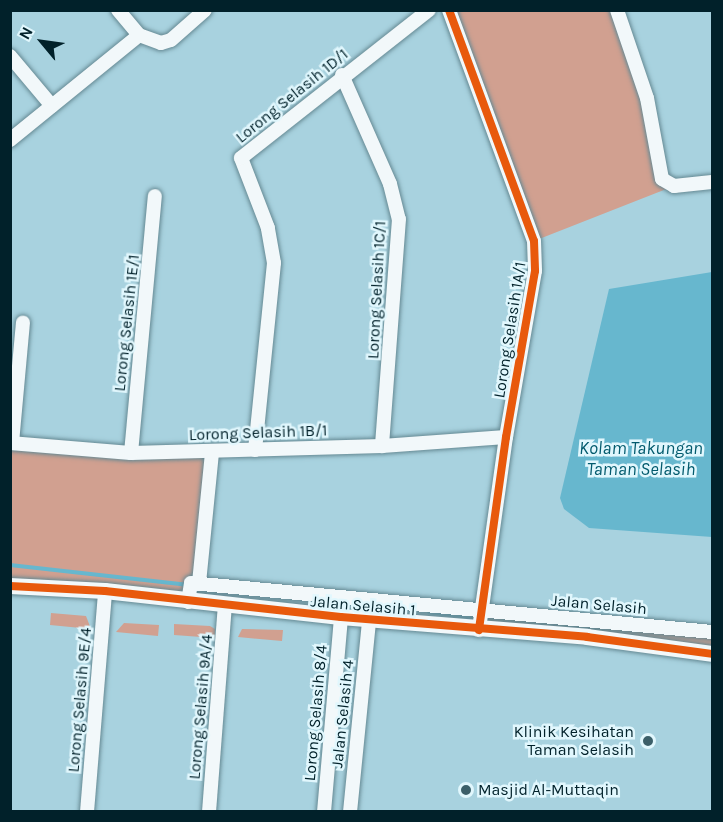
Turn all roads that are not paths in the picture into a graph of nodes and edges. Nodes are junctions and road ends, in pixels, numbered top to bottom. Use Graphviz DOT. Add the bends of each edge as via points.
graph roads {
  1 [pos="118,10"];
  2 [pos="205,10"];
  3 [pos="429,10"];
  4 [pos="449,10"];
  5 [pos="617,10"];
  6 [pos="139,35"];
  7 [pos="10,57"];
  8 [pos="342,75"];
  9 [pos="52,106"];
  10 [pos="10,140"];
  11 [pos="712,182"];
  12 [pos="155,196"];
  13 [pos="23,323"];
  14 [pos="506,437"];
  15 [pos="11,443"];
  16 [pos="382,446"];
  17 [pos="255,450"];
  18 [pos="212,452"];
  19 [pos="131,453"];
  20 [pos="199,584"];
  21 [pos="11,587"];
  22 [pos="105,591"];
  23 [pos="188,602"];
  24 [pos="225,606"];
  25 [pos="482,612"];
  26 [pos="341,618"];
  27 [pos="369,620"];
  28 [pos="479,630"];
  29 [pos="712,632"];
  30 [pos="712,654"];
  31 [pos="87,812"];
  32 [pos="209,812"];
  33 [pos="324,812"];
  34 [pos="350,812"];
  1 -- 6 [label="street"];
  2 -- 6 [label="street" via="171,40 161,43"];
  3 -- 8 [label="street, Lorong Selasih 1D/1"];
  4 -- 14 [label="street, Lorong Selasih 1A/1" via="534,241 535,271"];
  5 -- 11 [label="street" via="647,98 662,179 674,186"];
  6 -- 9 [label="street"];
  7 -- 9 [label="street"];
  8 -- 16 [label="street, Lorong Selasih 1C/1" via="390,184 399,219"];
  8 -- 17 [label="street, Lorong Selasih 1D/1" via="241,158 268,228 274,263"];
  9 -- 10 [label="street"];
  12 -- 19 [label="street, Lorong Selasih 1E/1"];
  13 -- 15 [label="street"];
  14 -- 16 [label="street, Lorong Selasih 1B/1"];
  14 -- 25 [label="street, Lorong Selasih 1A/1"];
  15 -- 19 [label="street, Lorong Selasih 1B/1"];
  16 -- 17 [label="street, Lorong Selasih 1B/1"];
  17 -- 18 [label="street, Lorong Selasih 1B/1"];
  18 -- 19 [label="street, Lorong Selasih 1B/1"];
  18 -- 20 [label="street"];
  20 -- 23 [label="street" via="191,583"];
  20 -- 25 [label="street, Jalan Selasih"];
  21 -- 22 [label="street, Jalan Selasih 1"];
  22 -- 23 [label="street, Jalan Selasih 1"];
  22 -- 31 [label="street, Lorong Selasih 9E/4"];
  23 -- 24 [label="street, Jalan Selasih 1"];
  24 -- 26 [label="street, Jalan Selasih 1"];
  24 -- 32 [label="street, Lorong Selasih 9A/4"];
  25 -- 28 [label="street, Lorong Selasih 1A/1"];
  25 -- 29 [label="street, Jalan Selasih"];
  26 -- 27 [label="street, Jalan Selasih 1"];
  26 -- 33 [label="street, Lorong Selasih 8/4"];
  27 -- 28 [label="street, Jalan Selasih 1"];
  27 -- 34 [label="street, Jalan Selasih 4"];
  28 -- 30 [label="street, Jalan Selasih 1" via="595,638"];
}
